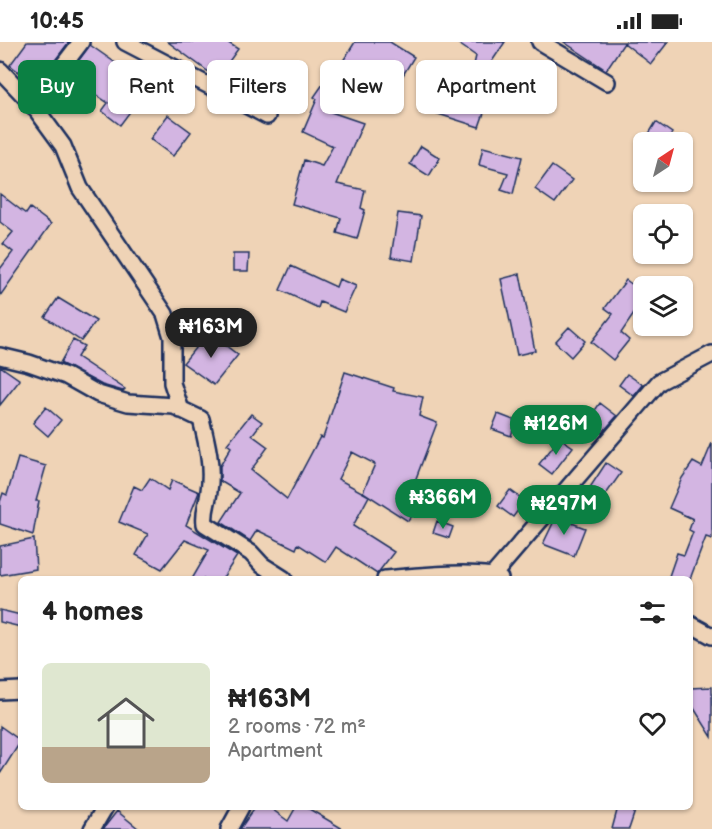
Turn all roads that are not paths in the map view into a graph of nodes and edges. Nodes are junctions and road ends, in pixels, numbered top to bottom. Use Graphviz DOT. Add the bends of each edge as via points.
graph roads {
  1 [pos="81,42"];
  2 [pos="125,42"];
  3 [pos="540,42"];
  4 [pos="67,60"];
  5 [pos="0,70"];
  6 [pos="607,82"];
  7 [pos="18,89"];
  8 [pos="40,114"];
  9 [pos="267,116"];
  10 [pos="712,354"];
  11 [pos="0,356"];
  12 [pos="182,410"];
  13 [pos="279,576"];
  14 [pos="416,576"];
  15 [pos="497,576"];
  16 [pos="693,626"];
  17 [pos="712,636"];
  18 [pos="18,690"];
  19 [pos="0,692"];
  20 [pos="103,810"];
  21 [pos="240,810"];
  22 [pos="92,829"];
  23 [pos="230,829"];
  1 -- 4 [label="street"];
  2 -- 9 [label="street"];
  3 -- 6 [label="street"];
  5 -- 7 [label="street"];
  8 -- 12 [label="street" via="63,146 80,189 165,314 172,337 172,383"];
  10 -- 15 [label="street" via="659,382"];
  11 -- 12 [label="street" via="66,376 98,394 128,403"];
  12 -- 13 [label="street" via="201,420 208,445 205,524"];
  14 -- 15 [label="street"];
  16 -- 17 [label="street"];
  18 -- 19 [label="street"];
  20 -- 22 [label="street"];
  21 -- 23 [label="street"];
}
